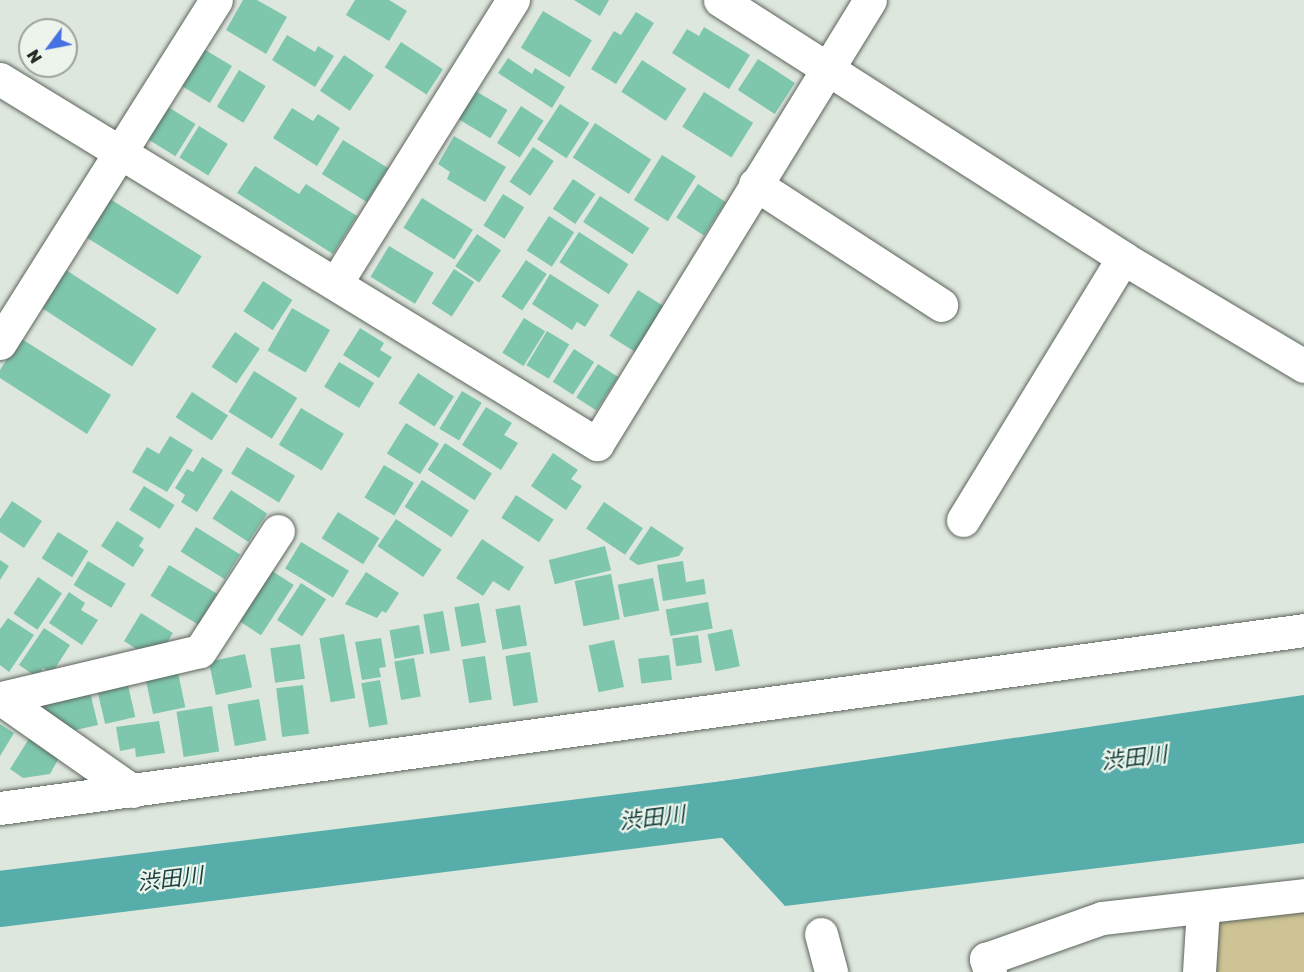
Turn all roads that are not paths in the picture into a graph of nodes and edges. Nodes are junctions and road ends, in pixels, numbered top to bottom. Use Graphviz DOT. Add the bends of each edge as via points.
graph roads {
  1 [pos="216,0"];
  2 [pos="513,0"];
  3 [pos="720,0"];
  4 [pos="870,0"];
  5 [pos="828,68"];
  6 [pos="0,79"];
  7 [pos="120,152"];
  8 [pos="755,184"];
  9 [pos="1122,258"];
  10 [pos="336,283"];
  11 [pos="941,305"];
  12 [pos="0,343"];
  13 [pos="1304,366"];
  14 [pos="963,520"];
  15 [pos="278,531"];
  16 [pos="1304,630"];
  17 [pos="0,698"];
  18 [pos="132,791"];
  19 [pos="0,808"];
  20 [pos="1304,895"];
  21 [pos="1203,908"];
  22 [pos="820,934"];
  23 [pos="831,972"];
  24 [pos="990,972"];
  25 [pos="1199,972"];
  1 -- 7 [label="street"];
  2 -- 10 [label="street"];
  3 -- 5 [label="street"];
  4 -- 5 [label="street"];
  5 -- 8 [label="street"];
  5 -- 9 [label="street"];
  6 -- 7 [label="street"];
  7 -- 10 [label="street"];
  7 -- 12 [label="street"];
  8 -- 10 [label="street" via="597,444"];
  8 -- 11 [label="street"];
  9 -- 13 [label="street"];
  9 -- 14 [label="street"];
  15 -- 17 [label="street" via="200,651"];
  16 -- 18 [label="street"];
  17 -- 18 [label="street"];
  18 -- 19 [label="street"];
  20 -- 21 [label="street"];
  21 -- 24 [label="street" via="1102,918 986,959"];
  21 -- 25 [label="street"];
  22 -- 23 [label="street"];
}
